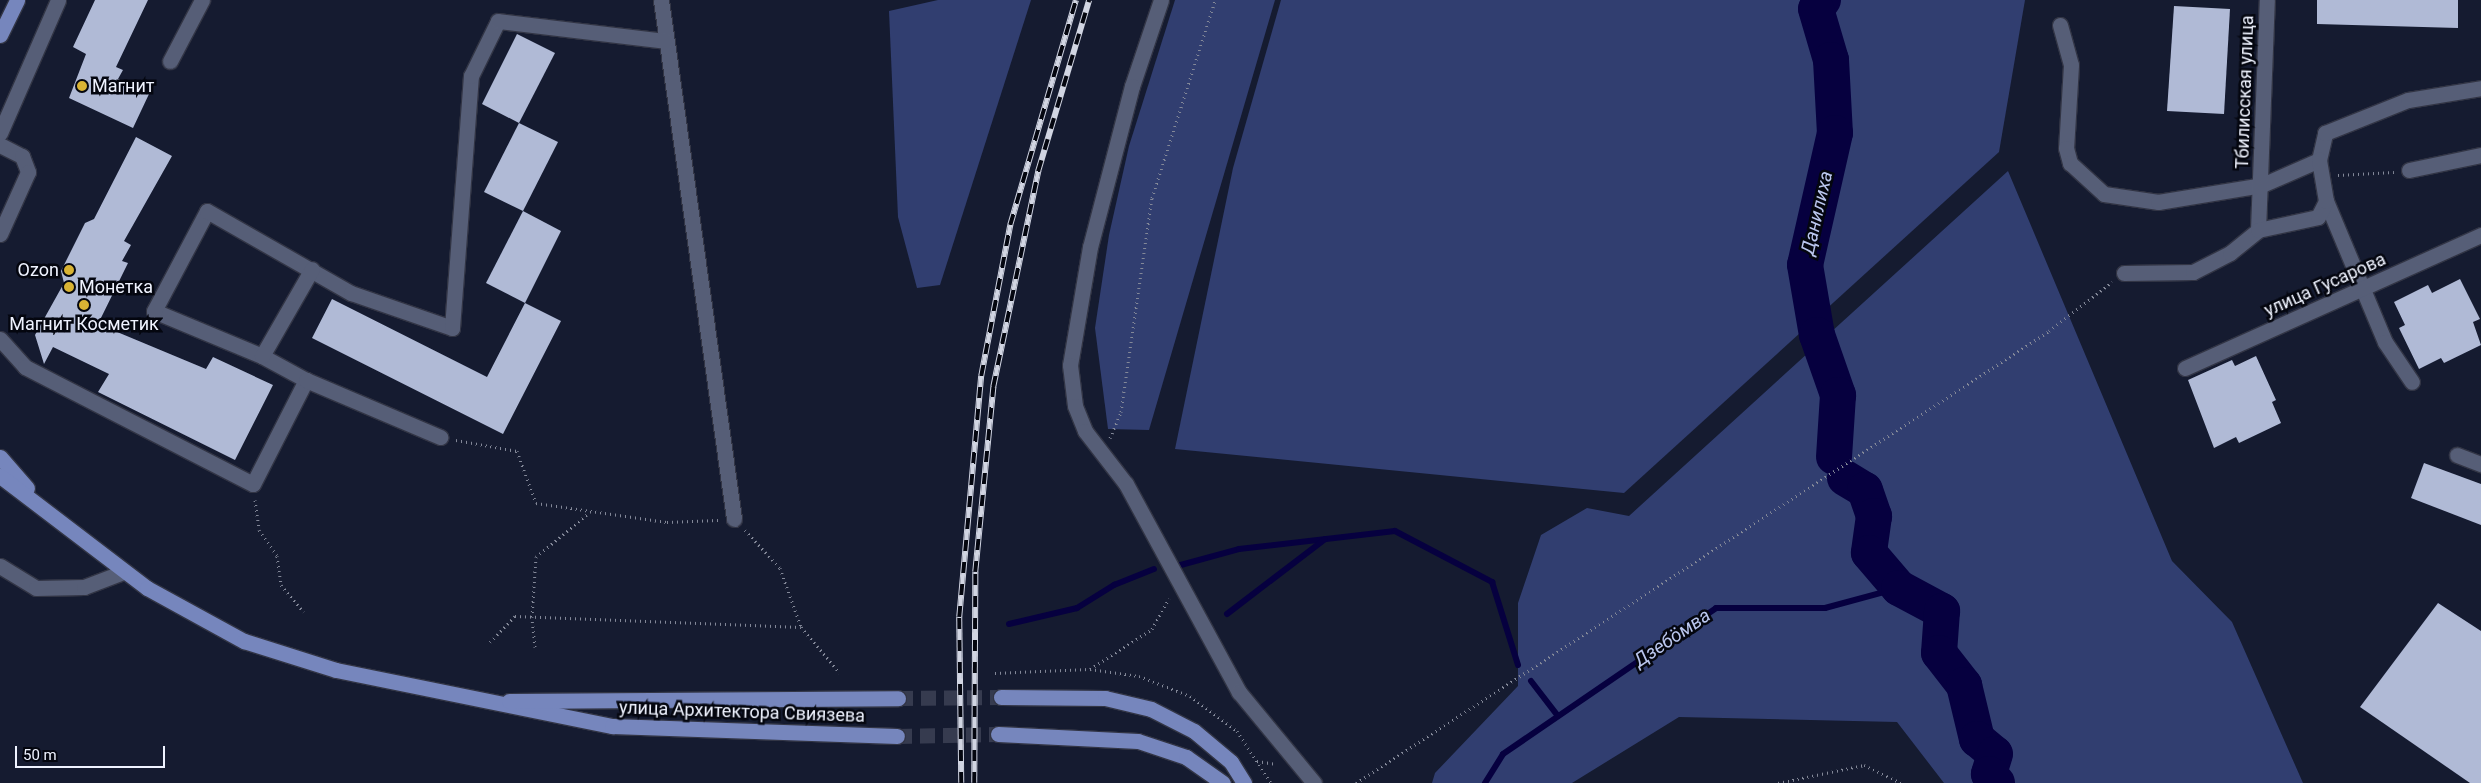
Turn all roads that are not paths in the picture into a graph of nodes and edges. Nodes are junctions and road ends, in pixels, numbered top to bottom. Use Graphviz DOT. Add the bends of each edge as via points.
graph roads {
  1 [pos="17,0"];
  2 [pos="58,0"];
  3 [pos="202,0"];
  4 [pos="661,0"];
  5 [pos="1161,0"];
  6 [pos="2266,0"];
  7 [pos="2060,25"];
  8 [pos="0,35"];
  9 [pos="666,41"];
  10 [pos="170,61"];
  11 [pos="2481,88"];
  12 [pos="0,132"];
  13 [pos="0,145"];
  14 [pos="2481,155"];
  15 [pos="2320,166"];
  16 [pos="2409,170"];
  17 [pos="2262,185"];
  18 [pos="2326,201"];
  19 [pos="2258,230"];
  20 [pos="0,234"];
  21 [pos="2481,235"];
  22 [pos="312,269"];
  23 [pos="2124,273"];
  24 [pos="2362,289"];
  25 [pos="0,339"];
  26 [pos="262,356"];
  27 [pos="2185,368"];
  28 [pos="306,380"];
  29 [pos="2412,382"];
  30 [pos="440,437"];
  31 [pos="2457,455"];
  32 [pos="0,456"];
  33 [pos="2481,464"];
  34 [pos="0,476"];
  35 [pos="48,512"];
  36 [pos="734,519"];
  37 [pos="0,566"];
  38 [pos="123,572"];
  39 [pos="1001,697"];
  40 [pos="898,698"];
  41 [pos="467,700"];
  42 [pos="998,734"];
  43 [pos="898,736"];
  44 [pos="1223,783"];
  45 [pos="1244,783"];
  46 [pos="1314,783"];
  1 -- 8 [label="main road"];
  2 -- 12 [label="street"];
  3 -- 10 [label="street"];
  4 -- 9 [label="street"];
  5 -- 46 [label="street" via="1132,86 1090,247 1070,366 1076,406 1085,431 1126,484 1239,692"];
  6 -- 17 [label="street, Тбилисская улица"];
  7 -- 17 [label="street" via="2071,65 2066,148 2070,163 2104,194 2158,202"];
  9 -- 22 [label="street" via="498,21 471,76 452,328 351,293"];
  9 -- 36 [label="street"];
  11 -- 15 [label="street" via="2408,100 2325,133"];
  13 -- 20 [label="street" via="22,156 28,172"];
  14 -- 16 [label="street"];
  15 -- 17 [label="street"];
  15 -- 18 [label="street"];
  17 -- 19 [label="street, Тбилисская улица"];
  18 -- 19 [label="street" via="2318,217 2293,226"];
  18 -- 24 [label="street"];
  19 -- 23 [label="street" via="2230,253 2193,272"];
  21 -- 24 [label="street, улица Гусарова"];
  22 -- 26 [label="street"];
  22 -- 26 [label="street" via="207,211 154,311"];
  24 -- 27 [label="street, улица Гусарова"];
  24 -- 29 [label="street" via="2386,342"];
  25 -- 28 [label="street" via="25,368 253,484"];
  26 -- 28 [label="street"];
  28 -- 30 [label="street"];
  31 -- 33 [label="street"];
  32 -- 35 [label="main road"];
  34 -- 35 [label="main road, улица Архитектора Свиязева"];
  35 -- 38 [label="main road, улица Архитектора Свиязева"];
  37 -- 38 [label="street" via="36,588 84,587"];
  38 -- 41 [label="main road, улица Архитектора Свиязева" via="244,641 336,670"];
  39 -- 45 [label="main road" via="1097,697 1151,709 1194,731 1230,762"];
  40 -- 41 [label="main road, улица Архитектора Свиязева"];
  41 -- 43 [label="main road, улица Архитектора Свиязева" via="560,718 660,730"];
  42 -- 44 [label="main road" via="1138,741 1186,757"];
}
